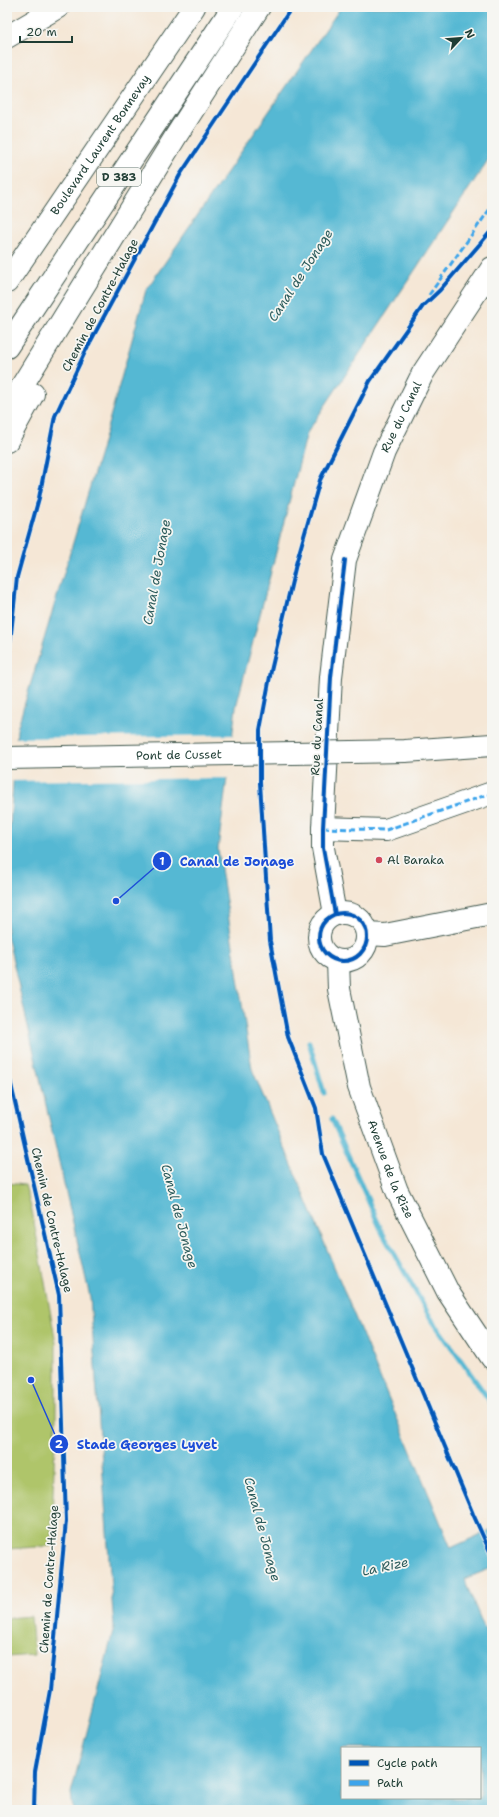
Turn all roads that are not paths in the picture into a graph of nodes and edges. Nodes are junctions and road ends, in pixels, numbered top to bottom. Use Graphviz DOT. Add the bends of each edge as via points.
graph roads {
  1 [pos="58,7"];
  2 [pos="194,7"];
  3 [pos="233,7"];
  4 [pos="259,7"];
  5 [pos="7,37"];
  6 [pos="492,268"];
  7 [pos="7,282"];
  8 [pos="7,347"];
  9 [pos="37,359"];
  10 [pos="7,410"];
  11 [pos="7,441"];
  12 [pos="492,745"];
  13 [pos="7,758"];
  14 [pos="492,793"];
  15 [pos="323,828"];
  16 [pos="336,914"];
  17 [pos="492,914"];
  18 [pos="367,934"];
  19 [pos="338,962"];
  20 [pos="492,1358"];
  1 -- 5 [label="main road"];
  2 -- 7 [label="main road, Boulevard Laurent Bonnevay / D 383"];
  3 -- 8 [label="main road, D 383"];
  4 -- 9 [label="main road"];
  6 -- 15 [label="main road, Rue du Canal" via="423,373 384,452 345,560 330,677"];
  9 -- 10 [label="main road"];
  9 -- 11 [label="main road" via="32,396"];
  12 -- 13 [label="main road, Pont de Cusset, bridge" via="405,751"];
  14 -- 15 [label="main road" via="386,830"];
  15 -- 16 [label="main road, Rue du Canal" via="323,848"];
  16 -- 18 [label="main road" via="344,913 359,919"];
  16 -- 19 [label="main road" via="323,924 319,939 320,947"];
  17 -- 18 [label="main road" via="385,935"];
  18 -- 19 [label="main road" via="365,949 360,955 346,962"];
  19 -- 20 [label="main road, Avenue de la Rize" via="339,989 360,1087 397,1191 448,1292"];
}
